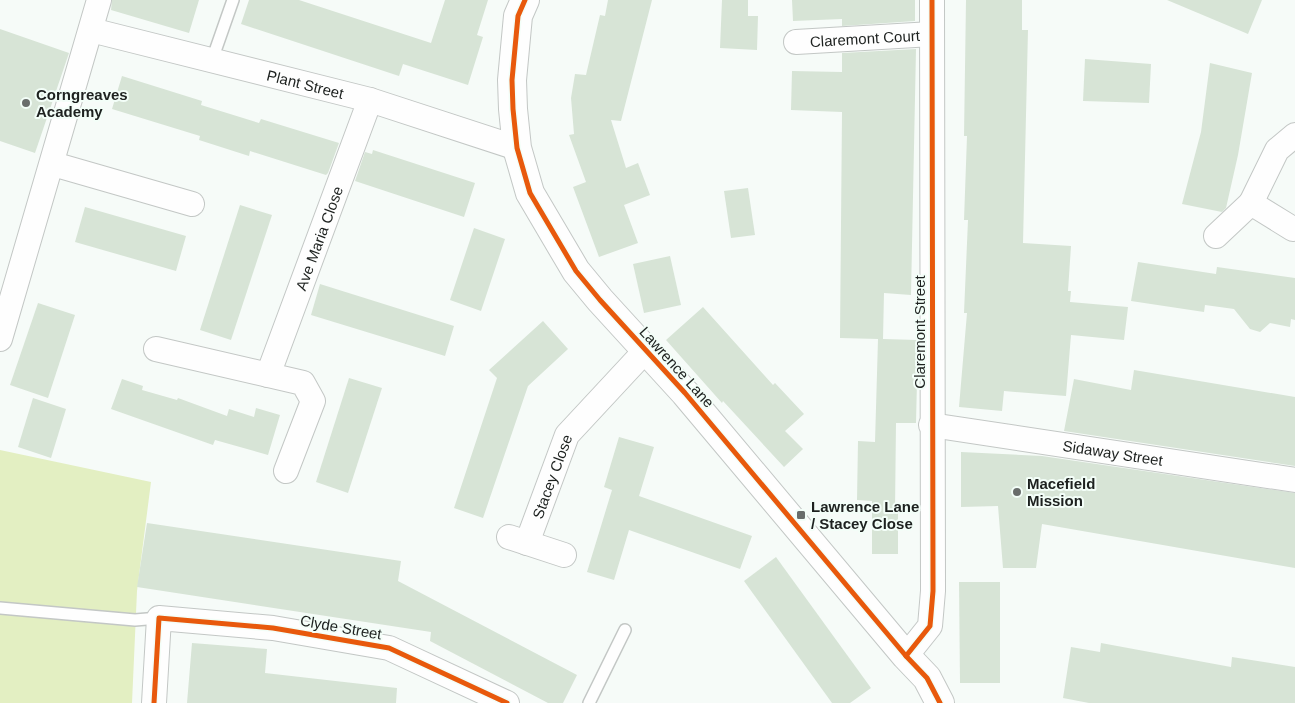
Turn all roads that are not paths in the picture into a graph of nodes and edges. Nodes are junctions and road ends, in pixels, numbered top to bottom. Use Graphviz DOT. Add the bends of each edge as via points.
graph roads {
  1 [pos="99,0"];
  2 [pos="233,0"];
  3 [pos="525,0"];
  4 [pos="932,0"];
  5 [pos="91,30"];
  6 [pos="932,34"];
  7 [pos="796,42"];
  8 [pos="212,60"];
  9 [pos="370,100"];
  10 [pos="1295,135"];
  11 [pos="517,148"];
  12 [pos="52,164"];
  13 [pos="1251,203"];
  14 [pos="192,204"];
  15 [pos="1294,233"];
  16 [pos="1216,236"];
  17 [pos="0,338"];
  18 [pos="156,349"];
  19 [pos="646,350"];
  20 [pos="268,375"];
  21 [pos="931,425"];
  22 [pos="286,472"];
  23 [pos="1295,480"];
  24 [pos="564,555"];
  25 [pos="0,608"];
  26 [pos="159,618"];
  27 [pos="625,630"];
  28 [pos="906,656"];
  29 [pos="154,703"];
  30 [pos="505,703"];
  31 [pos="589,703"];
  32 [pos="940,703"];
  1 -- 5 [label="street"];
  2 -- 8 [label="lane"];
  3 -- 11 [label="street, Lawrence Lane" via="518,16 512,80"];
  4 -- 6 [label="street, Claremont Street"];
  5 -- 8 [label="street, Plant Street"];
  5 -- 12 [label="street"];
  6 -- 7 [label="street, Claremont Court"];
  6 -- 21 [label="street, Claremont Street"];
  8 -- 9 [label="street, Plant Street"];
  9 -- 11 [label="street, Plant Street"];
  9 -- 20 [label="street, Ave Maria Close"];
  10 -- 13 [label="street" via="1277,150"];
  11 -- 19 [label="street, Lawrence Lane" via="530,193 576,270"];
  12 -- 14 [label="street"];
  12 -- 17 [label="street"];
  13 -- 15 [label="street"];
  13 -- 16 [label="street"];
  18 -- 20 [label="street"];
  19 -- 24 [label="street, Stacey Close" via="567,435 518,540"];
  19 -- 28 [label="street, Lawrence Lane"];
  20 -- 22 [label="street" via="303,383 313,401"];
  21 -- 23 [label="street, Sidaway Street"];
  21 -- 28 [label="street, Claremont Street" via="933,591 930,626"];
  25 -- 26 [label="lane" via="135,620"];
  26 -- 29 [label="street"];
  26 -- 30 [label="street, Clyde Street" via="273,628 389,648"];
  27 -- 31 [label="lane"];
  28 -- 32 [label="street, Lawrence Lane" via="928,678"];
}
